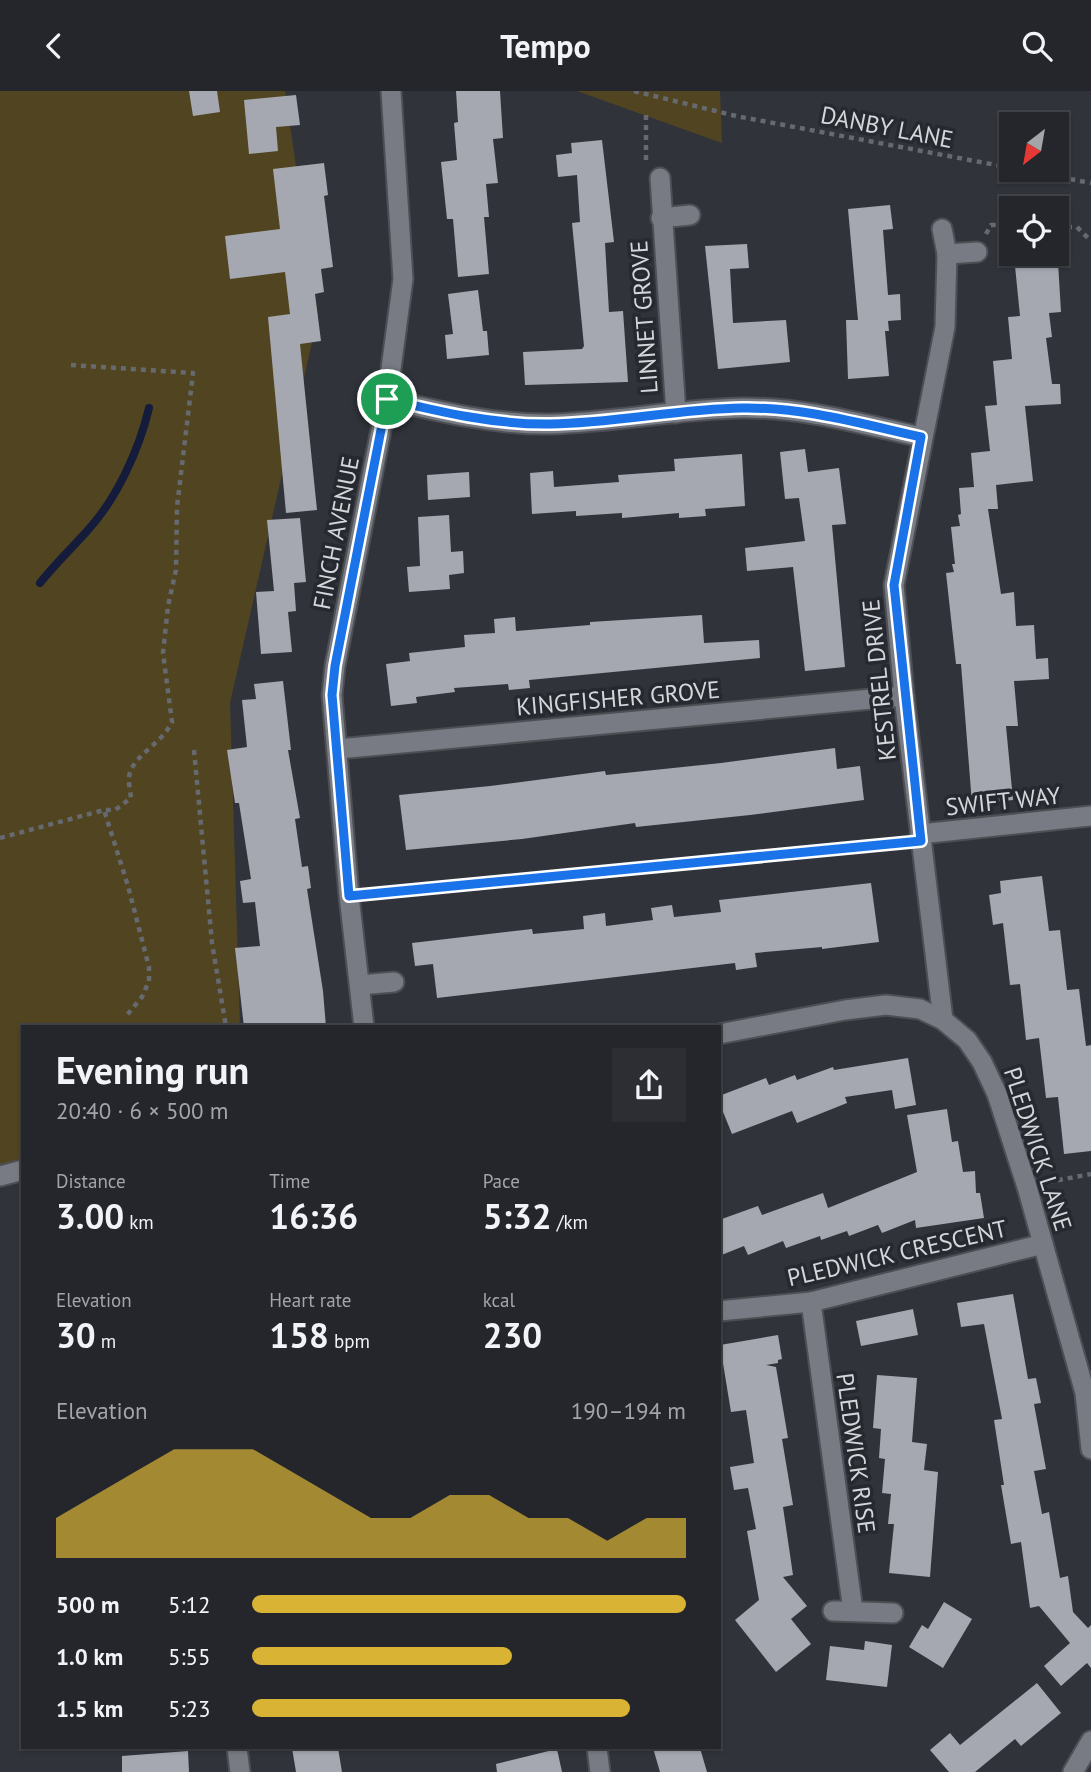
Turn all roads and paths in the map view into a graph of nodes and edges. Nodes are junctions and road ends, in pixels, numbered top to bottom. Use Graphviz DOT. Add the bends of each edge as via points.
graph roads {
  1 [pos="391,91"];
  2 [pos="634,91"];
  3 [pos="646,115"];
  4 [pos="999,166"];
  5 [pos="660,178"];
  6 [pos="1069,179"];
  7 [pos="1091,183"];
  8 [pos="690,215"];
  9 [pos="661,218"];
  10 [pos="1069,227"];
  11 [pos="942,229"];
  12 [pos="1091,241"];
  13 [pos="976,252"];
  14 [pos="947,254"];
  15 [pos="71,365"];
  16 [pos="387,399"];
  17 [pos="676,413"];
  18 [pos="921,437"];
  19 [pos="904,696"];
  20 [pos="338,749"];
  21 [pos="194,750"];
  22 [pos="104,810"];
  23 [pos="1091,816"];
  24 [pos="920,837"];
  25 [pos="0,838"];
  26 [pos="349,896"];
  27 [pos="394,982"];
  28 [pos="360,985"];
  29 [pos="127,1015"];
  30 [pos="943,1020"];
  31 [pos="226,1025"];
  32 [pos="364,1025"];
  33 [pos="721,1034"];
  34 [pos="21,1171"];
  35 [pos="1091,1174"];
  36 [pos="0,1176"];
  37 [pos="1027,1187"];
  38 [pos="1043,1244"];
  39 [pos="811,1302"];
  40 [pos="721,1311"];
  41 [pos="1091,1449"];
  42 [pos="833,1611"];
  43 [pos="853,1611"];
  44 [pos="893,1613"];
  45 [pos="1091,1741"];
  46 [pos="237,1749"];
  47 [pos="597,1749"];
  48 [pos="240,1772"];
  49 [pos="600,1772"];
  50 [pos="1073,1772"];
  1 -- 16 [label="street, FINCH AVENUE" via="403,279"];
  2 -- 4 [label="path, DANBY LANE" via="736,116"];
  3 -- 5 [label="path" via="646,163"];
  5 -- 9 [label="street, LINNET GROVE"];
  6 -- 7 [label="path"];
  8 -- 9 [label="street, LINNET GROVE"];
  9 -- 17 [label="street, LINNET GROVE"];
  10 -- 12 [label="path" via="1077,227"];
  11 -- 14 [label="street, KESTREL DRIVE"];
  13 -- 14 [label="street"];
  14 -- 18 [label="street, KESTREL DRIVE" via="945,327"];
  15 -- 22 [label="path" via="193,373 177,507 176,570 163,653 172,722 167,733 131,768 131,798 115,810"];
  16 -- 17 [label="street, LINNET GROVE" via="491,420 548,424"];
  16 -- 20 [label="street, FINCH AVENUE" via="335,666 332,695"];
  17 -- 18 [label="street, LINNET GROVE" via="742,408 794,411"];
  18 -- 19 [label="street, KESTREL DRIVE" via="894,585"];
  19 -- 20 [label="street, KINGFISHER GROVE"];
  19 -- 24 [label="street, KESTREL DRIVE"];
  20 -- 26 [label="street, FINCH AVENUE"];
  21 -- 31 [label="path" via="212,943"];
  22 -- 25 [label="path"];
  22 -- 29 [label="path" via="149,967 146,989"];
  23 -- 24 [label="street, SWIFT WAY"];
  24 -- 26 [label="path"];
  24 -- 30 [label="street, KESTREL DRIVE"];
  26 -- 28 [label="street, FINCH AVENUE"];
  27 -- 28 [label="street"];
  28 -- 32 [label="street, FINCH AVENUE"];
  30 -- 33 [label="street, PLEDWICK LANE" via="920,1009 886,1005"];
  30 -- 37 [label="street, PLEDWICK LANE" via="982,1062"];
  34 -- 36 [label="street"];
  35 -- 37 [label="path"];
  37 -- 38 [label="street, PLEDWICK LANE"];
  38 -- 39 [label="street, PLEDWICK CRESCENT"];
  38 -- 41 [label="street, PLEDWICK LANE" via="1085,1393"];
  39 -- 40 [label="street, PLEDWICK CRESCENT"];
  39 -- 43 [label="street, PLEDWICK RISE"];
  42 -- 43 [label="street"];
  43 -- 44 [label="street"];
  45 -- 50 [label="street"];
  46 -- 48 [label="street"];
  47 -- 49 [label="street"];
}
